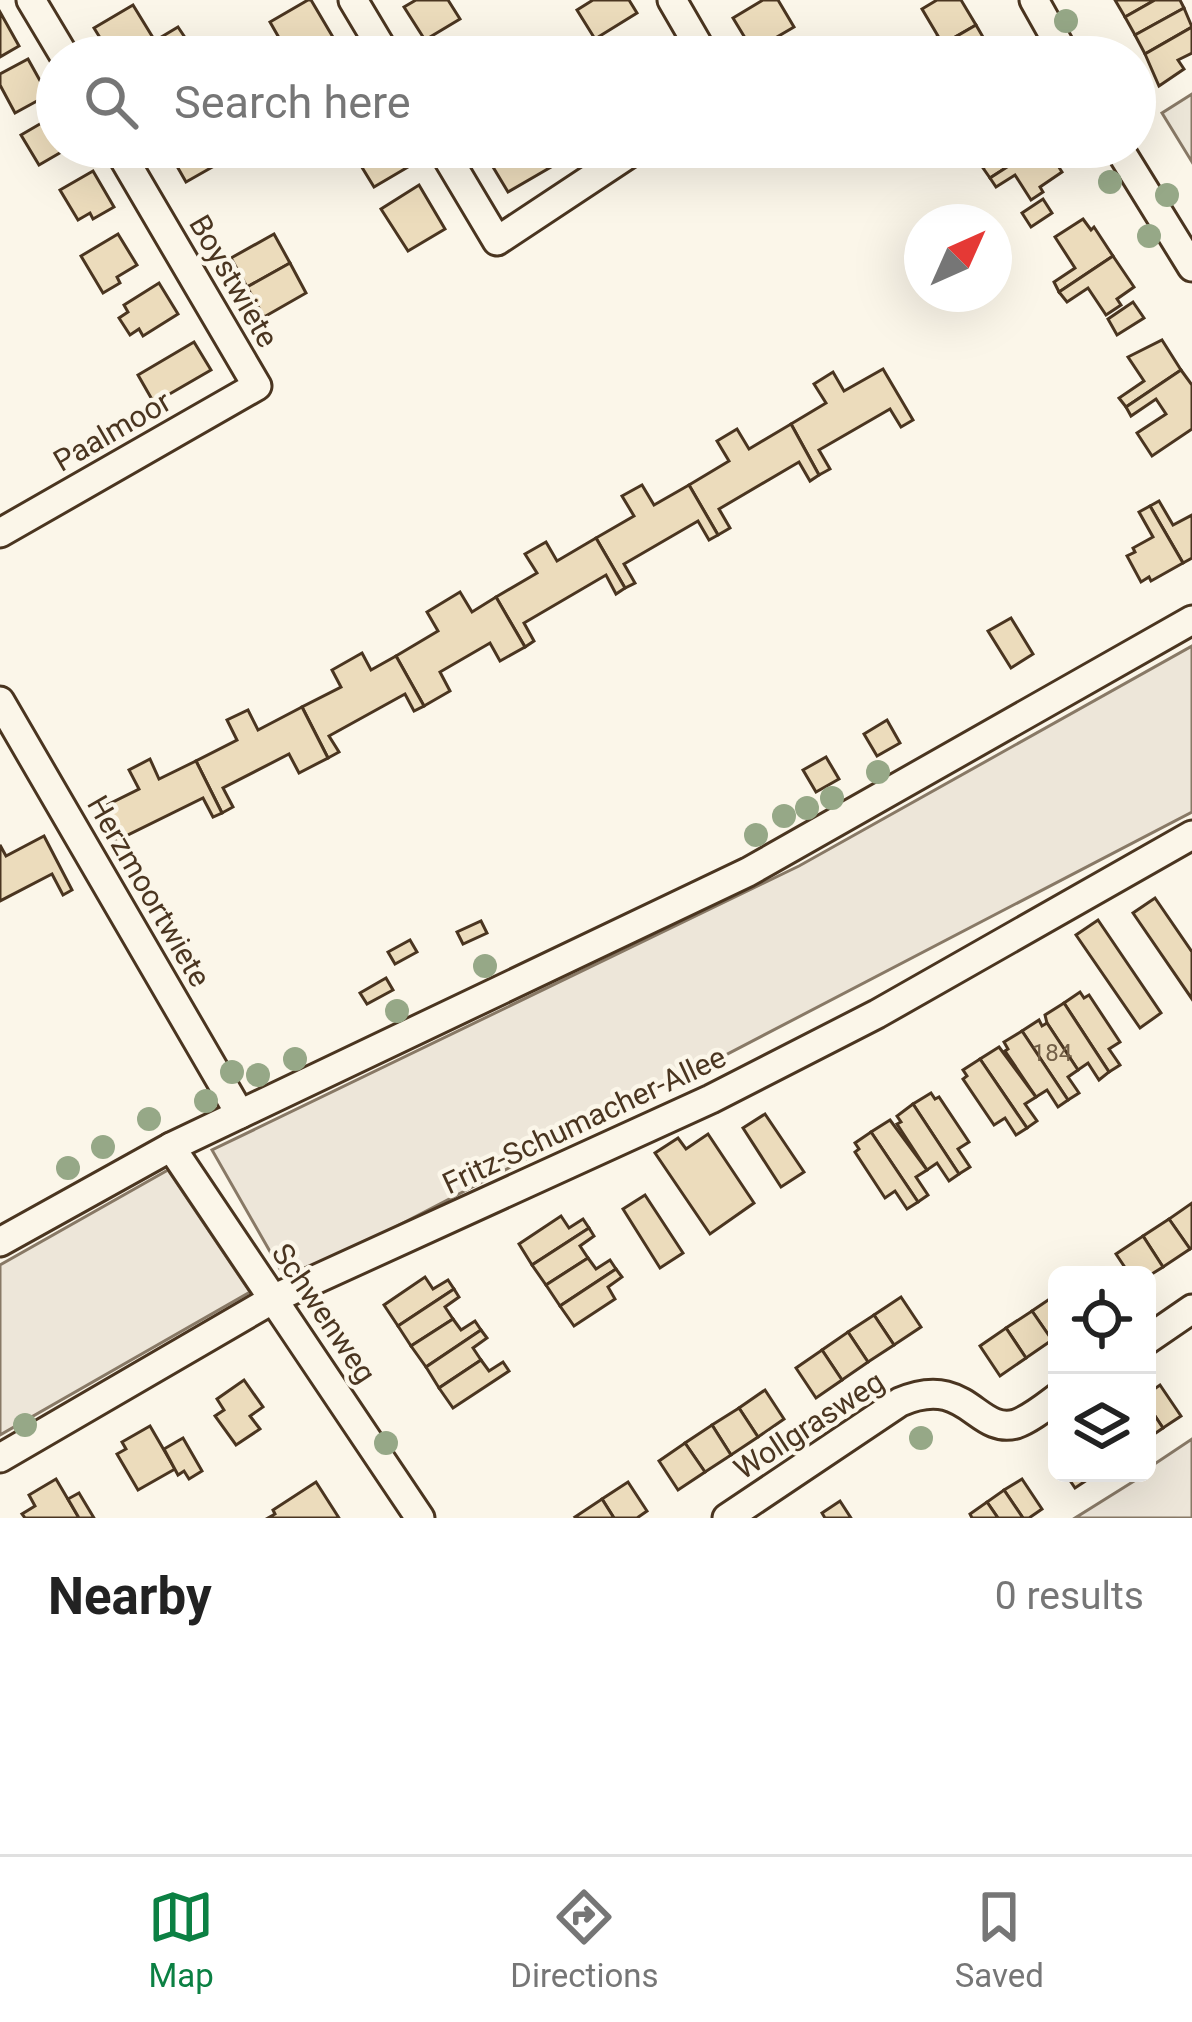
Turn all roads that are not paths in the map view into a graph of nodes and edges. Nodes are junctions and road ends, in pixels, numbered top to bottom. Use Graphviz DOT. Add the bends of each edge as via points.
graph roads {
  1 [pos="31,0"];
  2 [pos="352,0"];
  3 [pos="672,0"];
  4 [pos="1034,0"];
  5 [pos="52,36"];
  6 [pos="374,36"];
  7 [pos="693,36"];
  8 [pos="1054,36"];
  9 [pos="129,168"];
  10 [pos="454,168"];
  11 [pos="607,168"];
  12 [pos="1131,168"];
  13 [pos="1192,267"];
  14 [pos="257,386"];
  15 [pos="0,532"];
  16 [pos="1192,620"];
  17 [pos="0,701"];
  18 [pos="1192,835"];
  19 [pos="240,1114"];
  20 [pos="171,1147"];
  21 [pos="0,1242"];
  22 [pos="275,1298"];
  23 [pos="1192,1310"];
  24 [pos="1156,1334"];
  25 [pos="1048,1405"];
  26 [pos="0,1458"];
  27 [pos="406,1513"];
  28 [pos="727,1518"];
  1 -- 5 [label="street"];
  2 -- 6 [label="street"];
  3 -- 7 [label="street"];
  4 -- 8 [label="street"];
  9 -- 14 [label="street, Boystwiete"];
  10 -- 11 [label="street" via="497,241"];
  12 -- 13 [label="street"];
  14 -- 15 [label="street, Paalmoor"];
  16 -- 19 [label="street" via="748,872"];
  17 -- 19 [label="street, Herzmoortwiete"];
  18 -- 22 [label="street, Fritz-Schumacher-Allee" via="711,1099"];
  19 -- 20 [label="street"];
  20 -- 21 [label="street"];
  20 -- 22 [label="street, Schwenweg"];
  22 -- 26 [label="street, Fritz-Schumacher-Allee"];
  22 -- 27 [label="street, Schwenweg"];
  23 -- 24 [label="street"];
  25 -- 28 [label="street, Wollgrasweg" via="1005,1425 949,1395 918,1394"];
}
